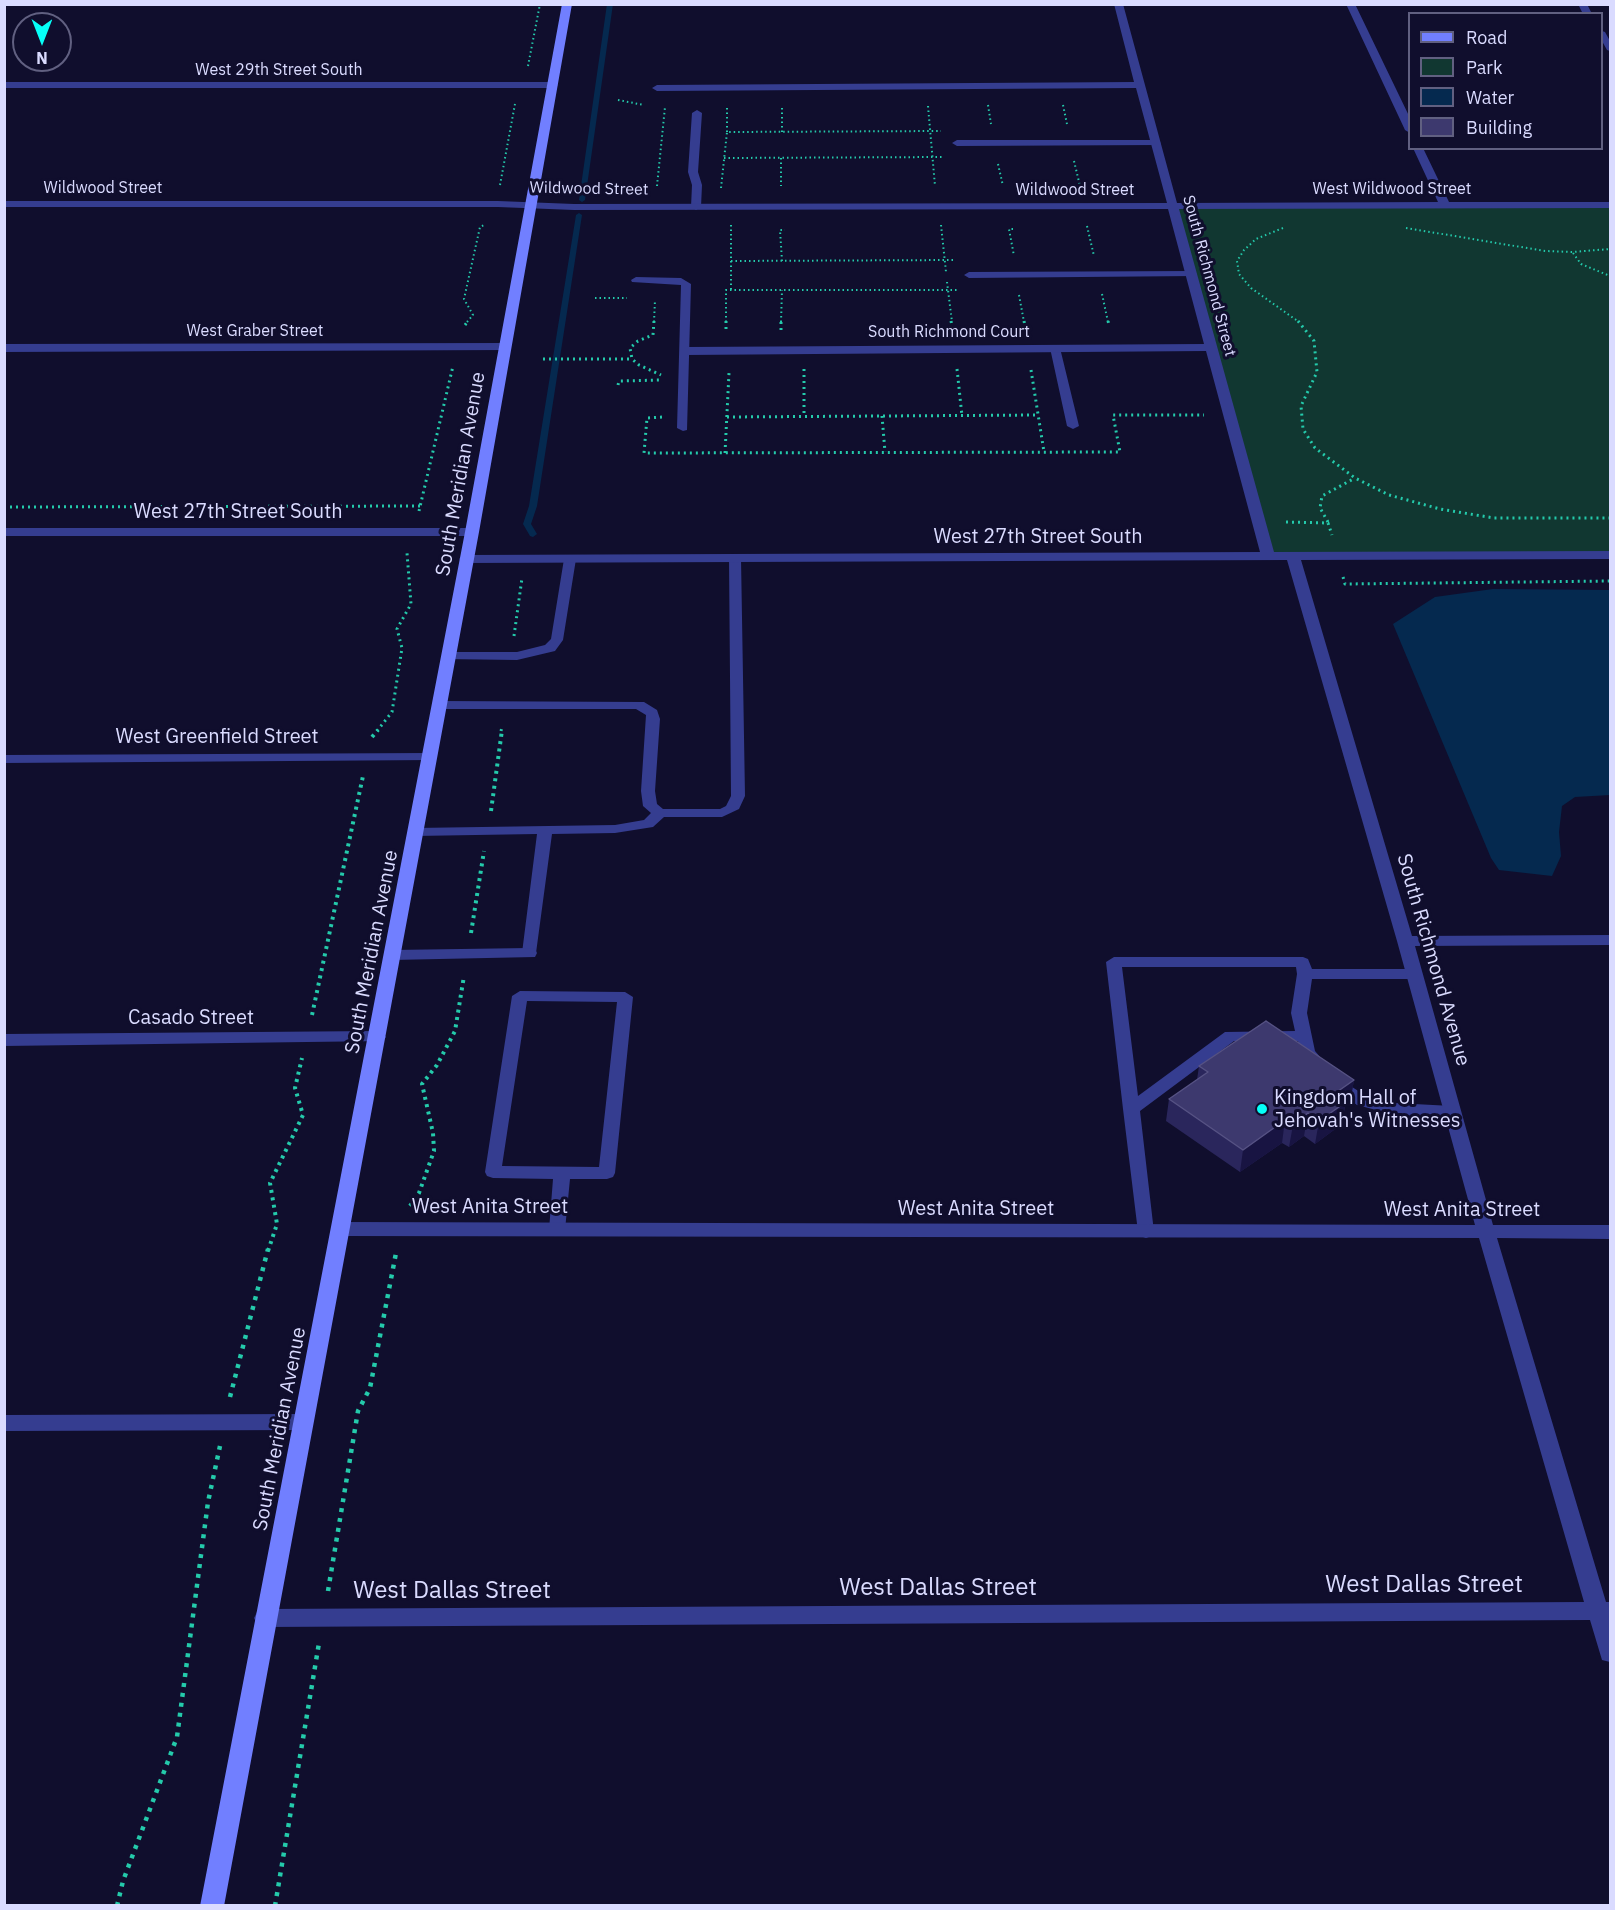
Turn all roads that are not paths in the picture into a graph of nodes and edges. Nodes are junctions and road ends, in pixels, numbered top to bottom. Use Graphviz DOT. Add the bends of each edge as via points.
graph roads {
  1 [pos="567,4"];
  2 [pos="1118,4"];
  3 [pos="1350,4"];
  4 [pos="4,85"];
  5 [pos="553,85"];
  6 [pos="1141,86"];
  7 [pos="657,88"];
  8 [pos="698,113"];
  9 [pos="1408,126"];
  10 [pos="957,142"];
  11 [pos="1156,142"];
  12 [pos="1419,150"];
  13 [pos="4,204"];
  14 [pos="531,205"];
  15 [pos="1445,205"];
  16 [pos="1611,205"];
  17 [pos="1173,206"];
  18 [pos="696,207"];
  19 [pos="1192,274"];
  20 [pos="969,275"];
  21 [pos="636,280"];
  22 [pos="505,346"];
  23 [pos="1212,347"];
  24 [pos="4,348"];
  25 [pos="1055,348"];
  26 [pos="686,351"];
  27 [pos="1073,426"];
  28 [pos="683,428"];
  29 [pos="4,532"];
  30 [pos="472,532"];
  31 [pos="1611,555"];
  32 [pos="1268,556"];
  33 [pos="1293,556"];
  34 [pos="735,558"];
  35 [pos="466,559"];
  36 [pos="570,559"];
  37 [pos="448,656"];
  38 [pos="439,705"];
  39 [pos="429,757"];
  40 [pos="4,759"];
  41 [pos="660,813"];
  42 [pos="545,831"];
  43 [pos="415,832"];
  44 [pos="1611,940"];
  45 [pos="1405,941"];
  46 [pos="529,953"];
  47 [pos="392,955"];
  48 [pos="1305,974"];
  49 [pos="1413,975"];
  50 [pos="1304,1036"];
  51 [pos="377,1037"];
  52 [pos="4,1040"];
  53 [pos="1131,1109"];
  54 [pos="1452,1112"];
  55 [pos="562,1173"];
  56 [pos="341,1229"];
  57 [pos="557,1230"];
  58 [pos="1146,1232"];
  59 [pos="1611,1232"];
  60 [pos="1486,1233"];
  61 [pos="302,1422"];
  62 [pos="4,1423"];
  63 [pos="1604,1611"];
  64 [pos="265,1618"];
  65 [pos="1611,1653"];
  66 [pos="212,1905"];
  1 -- 5 [label="main road, South Meridian Avenue"];
  2 -- 6 [label="street, South Richmond Street"];
  3 -- 9 [label="street"];
  4 -- 5 [label="street, West 29th Street South"];
  5 -- 14 [label="main road, South Meridian Avenue"];
  6 -- 7 [label="street"];
  6 -- 11 [label="street, South Richmond Street"];
  8 -- 18 [label="lane" via="693,172"];
  10 -- 11 [label="lane"];
  11 -- 17 [label="street, South Richmond Street"];
  12 -- 15 [label="street"];
  13 -- 14 [label="street, Wildwood Street"];
  14 -- 18 [label="street, Wildwood Street"];
  14 -- 22 [label="main road, South Meridian Avenue"];
  15 -- 16 [label="street, West Wildwood Street"];
  15 -- 17 [label="street, West Wildwood Street"];
  17 -- 18 [label="street, Wildwood Street"];
  17 -- 19 [label="street, South Richmond Street"];
  19 -- 20 [label="lane"];
  19 -- 23 [label="street, South Richmond Street"];
  21 -- 26 [label="lane" via="681,280 686,284"];
  22 -- 24 [label="street, West Graber Street"];
  22 -- 30 [label="main road, South Meridian Avenue"];
  23 -- 25 [label="street, South Richmond Court"];
  23 -- 32 [label="street, South Richmond Street"];
  25 -- 26 [label="street, South Richmond Court"];
  25 -- 27 [label="lane"];
  26 -- 28 [label="lane"];
  29 -- 30 [label="street, West 27th Street South"];
  30 -- 35 [label="main road, South Meridian Avenue"];
  31 -- 33 [label="street, West 27th Street South"];
  32 -- 33 [label="street, West 27th Street South"];
  32 -- 34 [label="street, West 27th Street South"];
  33 -- 45 [label="street, South Richmond Avenue"];
  34 -- 36 [label="street, West 27th Street South"];
  34 -- 41 [label="lane" via="737,803 722,813"];
  35 -- 36 [label="street, West 27th Street South"];
  35 -- 37 [label="main road, South Meridian Avenue"];
  36 -- 37 [label="lane" via="557,640 550,648 516,656"];
  37 -- 38 [label="main road, South Meridian Avenue"];
  38 -- 39 [label="main road, South Meridian Avenue"];
  38 -- 41 [label="lane" via="628,704 646,708 653,719 650,806"];
  39 -- 40 [label="street, West Greenfield Street"];
  39 -- 43 [label="main road, South Meridian Avenue"];
  41 -- 42 [label="lane" via="648,824 632,828"];
  42 -- 43 [label="lane"];
  42 -- 46 [label="lane"];
  43 -- 47 [label="main road, South Meridian Avenue"];
  44 -- 45 [label="street"];
  45 -- 49 [label="street, South Richmond Avenue"];
  46 -- 47 [label="street"];
  47 -- 51 [label="main road, South Meridian Avenue"];
  48 -- 49 [label="lane"];
  48 -- 50 [label="lane" via="1299,1013"];
  48 -- 53 [label="lane" via="1302,962 1114,962"];
  49 -- 54 [label="street, South Richmond Avenue"];
  50 -- 53 [label="lane" via="1231,1036"];
  50 -- 54 [label="lane" via="1308,1053 1331,1079 1363,1101 1395,1109"];
  51 -- 52 [label="street, Casado Street"];
  51 -- 56 [label="main road, South Meridian Avenue"];
  53 -- 58 [label="lane"];
  54 -- 60 [label="street, South Richmond Avenue"];
  55 -- 55 [label="lane" via="607,1173 625,997 520,996 494,1172"];
  55 -- 57 [label="lane"];
  56 -- 57 [label="street, West Anita Street"];
  56 -- 61 [label="main road, South Meridian Avenue"];
  57 -- 58 [label="street, West Anita Street"];
  58 -- 60 [label="street, West Anita Street"];
  59 -- 60 [label="street, West Anita Street"];
  60 -- 63 [label="street, South Richmond Avenue"];
  61 -- 62 [label="street"];
  61 -- 64 [label="main road, South Meridian Avenue"];
  63 -- 64 [label="street, West Dallas Street"];
  63 -- 65 [label="street, South Richmond Avenue"];
  64 -- 66 [label="main road, South Meridian Avenue"];
}
